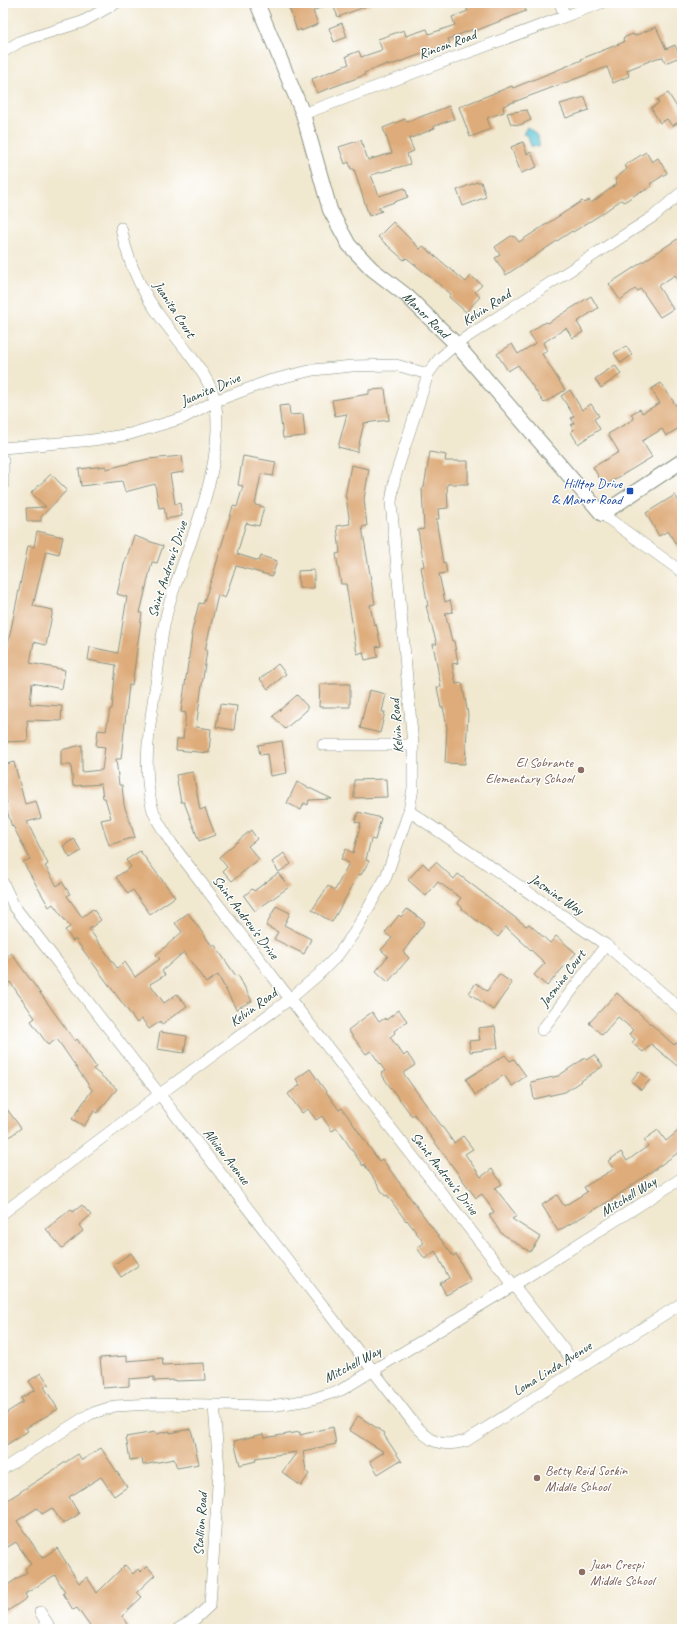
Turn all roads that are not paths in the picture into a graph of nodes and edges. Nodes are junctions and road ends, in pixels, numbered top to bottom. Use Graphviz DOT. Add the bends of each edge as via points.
graph roads {
  1 [pos="116,3"];
  2 [pos="258,3"];
  3 [pos="560,3"];
  4 [pos="601,3"];
  5 [pos="565,16"];
  6 [pos="3,52"];
  7 [pos="303,114"];
  8 [pos="682,192"];
  9 [pos="121,228"];
  10 [pos="456,344"];
  11 [pos="428,374"];
  12 [pos="215,401"];
  13 [pos="3,448"];
  14 [pos="3,460"];
  15 [pos="682,461"];
  16 [pos="3,485"];
  17 [pos="602,514"];
  18 [pos="682,572"];
  19 [pos="323,745"];
  20 [pos="413,745"];
  21 [pos="409,811"];
  22 [pos="3,883"];
  23 [pos="606,945"];
  24 [pos="290,999"];
  25 [pos="682,1010"];
  26 [pos="542,1030"];
  27 [pos="160,1094"];
  28 [pos="682,1178"];
  29 [pos="3,1213"];
  30 [pos="514,1285"];
  31 [pos="682,1303"];
  32 [pos="579,1369"];
  33 [pos="374,1371"];
  34 [pos="214,1406"];
  35 [pos="434,1442"];
  36 [pos="3,1469"];
  37 [pos="40,1612"];
  38 [pos="51,1629"];
  39 [pos="178,1629"];
  1 -- 6 [label="street" via="82,22 21,41"];
  2 -- 7 [label="street, Manor Road"];
  3 -- 5 [label="street"];
  4 -- 5 [label="street, Rincon Road"];
  5 -- 7 [label="street, Rincon Road"];
  7 -- 10 [label="street, Manor Road" via="330,210 349,245"];
  8 -- 10 [label="street, Kelvin Road" via="654,216"];
  9 -- 12 [label="street, Juanita Court" via="126,251 135,273 157,314 209,383"];
  10 -- 11 [label="street, Kelvin Road" via="439,358"];
  10 -- 17 [label="street, Manor Road"];
  11 -- 12 [label="street, Juanita Drive" via="396,365 313,370 272,380"];
  11 -- 20 [label="street, Kelvin Road" via="394,477 391,502"];
  12 -- 13 [label="street, Juanita Drive" via="182,418 130,434"];
  12 -- 24 [label="street, Saint Andrew's Drive" via="215,458 164,625 146,756 147,776 151,805 159,824"];
  14 -- 16 [label="street"];
  15 -- 17 [label="street"];
  17 -- 18 [label="street, Manor Road"];
  19 -- 20 [label="street"];
  20 -- 21 [label="street, Kelvin Road" via="413,788"];
  21 -- 23 [label="street, Jasmine Way"];
  21 -- 24 [label="street, Kelvin Road" via="386,877 354,933 337,956"];
  22 -- 27 [label="street, Allview Avenue" via="14,906"];
  23 -- 25 [label="street, Jasmine Way"];
  23 -- 26 [label="street, Jasmine Court"];
  24 -- 27 [label="street, Kelvin Road"];
  24 -- 30 [label="street, Saint Andrew's Drive"];
  27 -- 29 [label="street, Kelvin Road"];
  27 -- 33 [label="street, Allview Avenue"];
  28 -- 30 [label="street, Mitchell Way"];
  30 -- 32 [label="street, Saint Andrew's Drive"];
  30 -- 33 [label="street, Mitchell Way"];
  31 -- 32 [label="street, Loma Linda Avenue"];
  32 -- 35 [label="street, Loma Linda Avenue" via="466,1441 452,1445"];
  33 -- 34 [label="street, Mitchell Way" via="341,1390 309,1400 271,1406"];
  33 -- 35 [label="street, Allview Avenue" via="421,1433"];
  34 -- 36 [label="street, Mitchell Way" via="114,1406 90,1414"];
  34 -- 39 [label="street, Stallion Road" via="219,1470 210,1605 195,1619"];
  37 -- 38 [label="street"];
}
